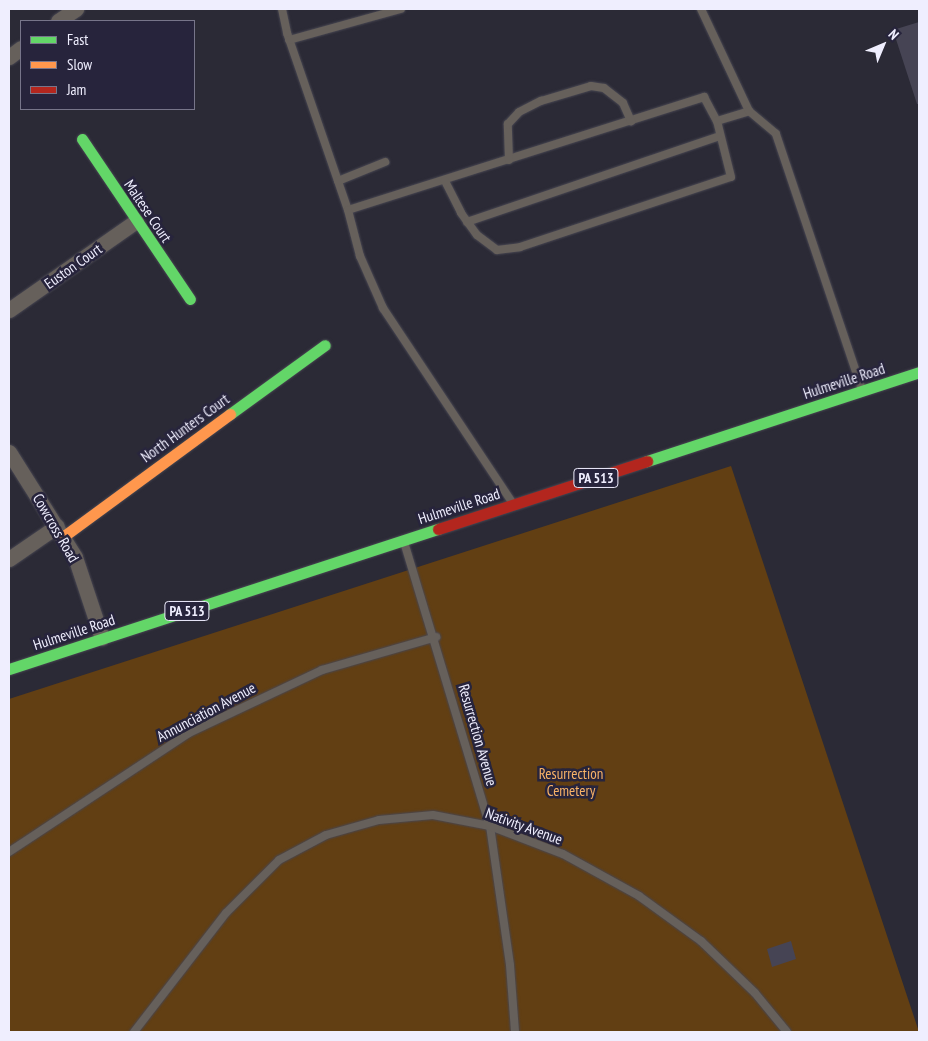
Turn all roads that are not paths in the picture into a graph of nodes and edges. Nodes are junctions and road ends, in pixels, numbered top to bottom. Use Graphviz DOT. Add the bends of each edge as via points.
graph roads {
  1 [pos="76,9"];
  2 [pos="282,9"];
  3 [pos="401,9"];
  4 [pos="702,9"];
  5 [pos="60,20"];
  6 [pos="289,40"];
  7 [pos="20,49"];
  8 [pos="9,57"];
  9 [pos="749,111"];
  10 [pos="630,121"];
  11 [pos="717,121"];
  12 [pos="720,136"];
  13 [pos="82,139"];
  14 [pos="509,160"];
  15 [pos="386,162"];
  16 [pos="338,181"];
  17 [pos="446,181"];
  18 [pos="348,210"];
  19 [pos="136,221"];
  20 [pos="467,222"];
  21 [pos="190,299"];
  22 [pos="9,310"];
  23 [pos="325,345"];
  24 [pos="919,372"];
  25 [pos="863,391"];
  26 [pos="9,452"];
  27 [pos="514,504"];
  28 [pos="60,531"];
  29 [pos="404,540"];
  30 [pos="9,559"];
  31 [pos="436,637"];
  32 [pos="102,638"];
  33 [pos="9,669"];
  34 [pos="490,826"];
  35 [pos="9,852"];
  36 [pos="134,1032"];
  37 [pos="515,1032"];
  38 [pos="787,1032"];
  1 -- 5 [label="street"];
  2 -- 6 [label="lane"];
  3 -- 6 [label="lane"];
  4 -- 9 [label="lane"];
  6 -- 16 [label="lane"];
  7 -- 8 [label="street"];
  9 -- 11 [label="lane"];
  9 -- 25 [label="lane" via="776,134"];
  10 -- 11 [label="lane" via="704,97"];
  10 -- 14 [label="lane"];
  10 -- 14 [label="lane" via="623,103 604,88 591,86 541,101 519,112 508,124"];
  11 -- 12 [label="lane"];
  12 -- 20 [label="lane"];
  12 -- 20 [label="lane" via="731,177 520,247 497,250"];
  13 -- 19 [label="main road, Maltese Court"];
  14 -- 17 [label="lane"];
  15 -- 16 [label="lane"];
  16 -- 18 [label="lane"];
  17 -- 18 [label="lane"];
  17 -- 20 [label="lane"];
  18 -- 27 [label="lane" via="360,256 383,308"];
  19 -- 21 [label="main road, Maltese Court"];
  19 -- 22 [label="street, Euston Court"];
  23 -- 28 [label="main road, North Hunters Court"];
  24 -- 25 [label="main road, Hulmeville Road / PA 513"];
  25 -- 27 [label="main road, Hulmeville Road / PA 513"];
  26 -- 28 [label="street, Cowcross Road"];
  27 -- 29 [label="main road, Hulmeville Road / PA 513"];
  28 -- 30 [label="street"];
  28 -- 32 [label="street, Cowcross Road" via="88,591"];
  29 -- 31 [label="lane, Resurrection Avenue"];
  29 -- 32 [label="main road, Hulmeville Road / PA 513"];
  31 -- 34 [label="lane, Resurrection Avenue"];
  31 -- 35 [label="lane, Annunciation Avenue" via="322,670 189,733"];
  32 -- 33 [label="main road, Hulmeville Road / PA 513"];
  34 -- 36 [label="lane, Nativity Avenue" via="433,815 379,820 326,834 279,860 226,913"];
  34 -- 37 [label="lane, Resurrection Avenue" via="510,965"];
  34 -- 38 [label="lane, Nativity Avenue" via="563,854 640,896 701,941 743,981"];
}
